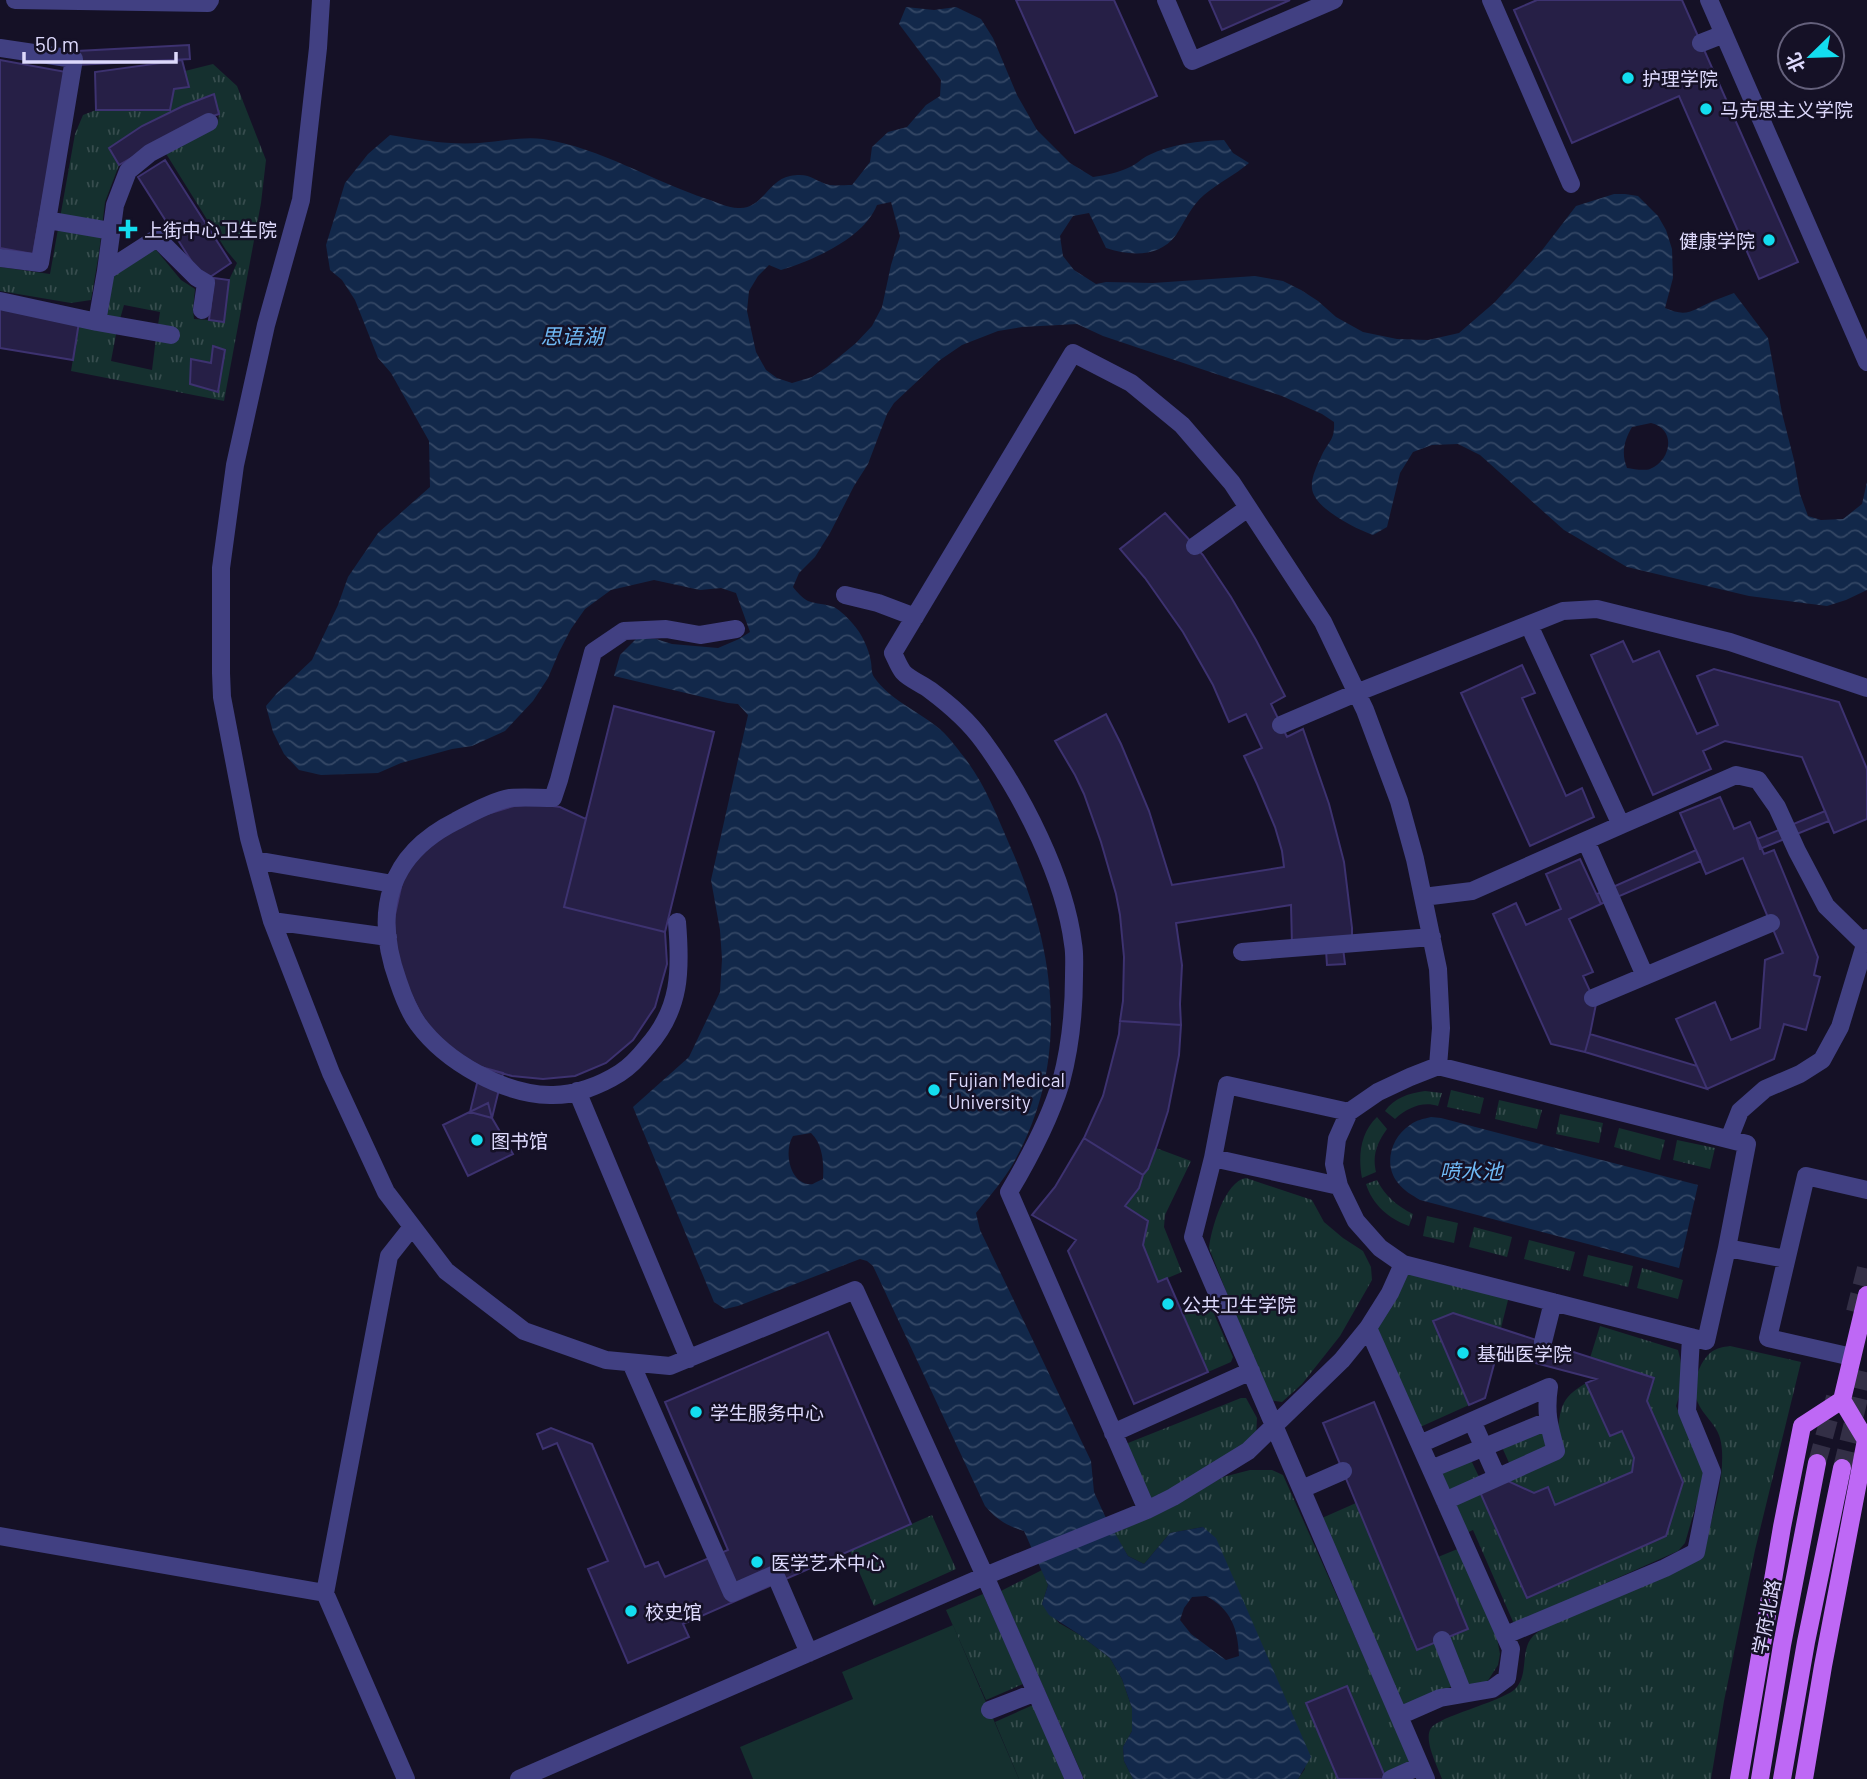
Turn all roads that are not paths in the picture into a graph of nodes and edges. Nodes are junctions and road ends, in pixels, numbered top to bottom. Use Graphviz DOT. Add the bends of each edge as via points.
graph roads {
  1 [pos="15,0"];
  2 [pos="209,0"];
  3 [pos="321,0"];
  4 [pos="1166,0"];
  5 [pos="1334,0"];
  6 [pos="1491,0"];
  7 [pos="1709,0"];
  8 [pos="1724,34"];
  9 [pos="1701,43"];
  10 [pos="0,48"];
  11 [pos="209,122"];
  12 [pos="1571,184"];
  13 [pos="47,220"];
  14 [pos="111,231"];
  15 [pos="0,258"];
  16 [pos="106,271"];
  17 [pos="0,301"];
  18 [pos="202,310"];
  19 [pos="97,322"];
  20 [pos="171,335"];
  21 [pos="1867,362"];
  22 [pos="1248,508"];
  23 [pos="1195,546"];
  24 [pos="845,595"];
  25 [pos="915,617"];
  26 [pos="1529,625"];
  27 [pos="736,629"];
  28 [pos="1867,688"];
  29 [pos="1356,693"];
  30 [pos="1281,725"];
  31 [pos="1621,825"];
  32 [pos="1586,841"];
  33 [pos="255,860"];
  34 [pos="393,884"];
  35 [pos="1423,897"];
  36 [pos="272,921"];
  37 [pos="677,922"];
  38 [pos="1771,923"];
  39 [pos="388,937"];
  40 [pos="1432,937"];
  41 [pos="1866,941"];
  42 [pos="1242,952"];
  43 [pos="1645,976"];
  44 [pos="1593,998"];
  45 [pos="1438,1066"];
  46 [pos="577,1091"];
  47 [pos="1349,1112"];
  48 [pos="1729,1139"];
  49 [pos="1213,1158"];
  50 [pos="1339,1186"];
  51 [pos="1867,1189"];
  52 [pos="412,1227"];
  53 [pos="1727,1248"];
  54 [pos="1786,1259"];
  55 [pos="1403,1264"];
  56 [pos="1867,1295"];
  57 [pos="1553,1302"];
  58 [pos="1368,1328"];
  59 [pos="1691,1338"];
  60 [pos="1543,1342"];
  61 [pos="1852,1357"];
  62 [pos="689,1359"];
  63 [pos="631,1363"];
  64 [pos="1251,1371"];
  65 [pos="1842,1400"];
  66 [pos="1472,1421"];
  67 [pos="1548,1421"];
  68 [pos="1275,1425"];
  69 [pos="1113,1433"];
  70 [pos="1420,1444"];
  71 [pos="1484,1447"];
  72 [pos="1817,1463"];
  73 [pos="1842,1468"];
  74 [pos="1432,1469"];
  75 [pos="1343,1471"];
  76 [pos="1497,1477"];
  77 [pos="1302,1489"];
  78 [pos="1446,1500"];
  79 [pos="1147,1510"];
  80 [pos="0,1536"];
  81 [pos="985,1576"];
  82 [pos="325,1593"];
  83 [pos="1506,1635"];
  84 [pos="1442,1640"];
  85 [pos="809,1653"];
  86 [pos="1036,1692"];
  87 [pos="1463,1693"];
  88 [pos="990,1710"];
  89 [pos="1399,1716"];
  90 [pos="1423,1773"];
  91 [pos="406,1779"];
  92 [pos="519,1779"];
  93 [pos="1074,1779"];
  94 [pos="1391,1779"];
  95 [pos="1738,1779"];
  96 [pos="1760,1779"];
  97 [pos="1782,1779"];
  98 [pos="1804,1779"];
  1 -- 2 [label="street"];
  3 -- 33 [label="street" via="301,200 266,325 235,465 221,568 222,697"];
  4 -- 5 [label="street" via="1192,61"];
  6 -- 12 [label="street"];
  7 -- 8 [label="street"];
  8 -- 9 [label="street"];
  8 -- 21 [label="street"];
  10 -- 13 [label="street" via="74,59"];
  11 -- 14 [label="street" via="149,153 128,171"];
  13 -- 14 [label="street"];
  13 -- 15 [label="street" via="40,263"];
  14 -- 16 [label="street"];
  16 -- 18 [label="street" via="157,238 205,283"];
  16 -- 19 [label="street"];
  17 -- 19 [label="street"];
  19 -- 20 [label="street"];
  22 -- 23 [label="street"];
  22 -- 25 [label="street" via="1182,425 1131,383 1073,353"];
  22 -- 29 [label="street" via="1323,622"];
  24 -- 25 [label="street"];
  25 -- 69 [label="street" via="893,653 904,673 965,718 984,743 1015,789 1061,892 1073,945 1074,999 1067,1046 1045,1122 1009,1192"];
  26 -- 28 [label="street" via="1563,611 1597,609 1730,642"];
  26 -- 29 [label="street"];
  26 -- 31 [label="street"];
  27 -- 34 [label="street" via="700,635 666,629 624,631 593,652 553,798 508,798 444,827 412,852"];
  29 -- 30 [label="street"];
  29 -- 35 [label="street" via="1399,801"];
  31 -- 32 [label="street"];
  31 -- 41 [label="street" via="1736,775 1758,780 1777,807 1826,906"];
  32 -- 35 [label="street" via="1472,891"];
  32 -- 43 [label="street"];
  33 -- 34 [label="street"];
  33 -- 36 [label="street"];
  34 -- 39 [label="street" via="388,896"];
  35 -- 40 [label="street"];
  36 -- 39 [label="street"];
  36 -- 52 [label="street" via="331,1073 386,1192"];
  37 -- 46 [label="street" via="677,982 662,1028 624,1070"];
  38 -- 43 [label="street"];
  39 -- 46 [label="street" via="391,964 404,998 417,1023 438,1047 474,1072 514,1089 552,1096"];
  40 -- 42 [label="street"];
  40 -- 45 [label="street" via="1441,1028"];
  41 -- 48 [label="street" via="1840,1027 1822,1060 1765,1089 1740,1111"];
  43 -- 44 [label="street"];
  45 -- 47 [label="street" via="1378,1092"];
  45 -- 48 [label="street"];
  46 -- 62 [label="street"];
  47 -- 49 [label="street" via="1227,1084"];
  47 -- 50 [label="street" via="1337,1139 1334,1164"];
  48 -- 53 [label="street" via="1747,1144"];
  49 -- 50 [label="street"];
  49 -- 64 [label="street" via="1193,1237"];
  50 -- 55 [label="street" via="1356,1221 1380,1248"];
  51 -- 54 [label="street" via="1806,1176"];
  52 -- 63 [label="street" via="446,1271 523,1331 606,1360"];
  52 -- 82 [label="street" via="389,1255"];
  53 -- 54 [label="street"];
  53 -- 59 [label="street" via="1706,1341"];
  54 -- 61 [label="street" via="1768,1338"];
  55 -- 57 [label="street"];
  55 -- 58 [label="street"];
  56 -- 61 [label="main road"];
  57 -- 59 [label="street"];
  57 -- 60 [label="street"];
  58 -- 68 [label="street"];
  58 -- 70 [label="street"];
  59 -- 83 [label="street" via="1687,1410 1712,1472 1696,1552"];
  61 -- 65 [label="main road"];
  62 -- 63 [label="street" via="670,1366"];
  62 -- 81 [label="street" via="855,1290"];
  63 -- 85 [label="street" via="732,1593 775,1574"];
  64 -- 68 [label="street"];
  64 -- 69 [label="street"];
  65 -- 95 [label="main road" via="1802,1426"];
  65 -- 98 [label="main road" via="1866,1440"];
  66 -- 67 [label="street" via="1549,1387"];
  66 -- 70 [label="street"];
  66 -- 71 [label="street"];
  67 -- 71 [label="street"];
  67 -- 76 [label="street" via="1556,1451"];
  68 -- 77 [label="street"];
  68 -- 79 [label="street" via="1248,1451"];
  69 -- 79 [label="street"];
  70 -- 74 [label="street"];
  71 -- 74 [label="street"];
  71 -- 76 [label="street"];
  72 -- 96 [label="main road, 学府北路"];
  73 -- 97 [label="main road"];
  74 -- 78 [label="street"];
  75 -- 77 [label="street"];
  76 -- 78 [label="street"];
  77 -- 89 [label="street"];
  78 -- 83 [label="street"];
  79 -- 81 [label="street"];
  80 -- 82 [label="street"];
  81 -- 85 [label="street"];
  81 -- 86 [label="street"];
  82 -- 91 [label="street"];
  83 -- 87 [label="street" via="1511,1649 1507,1678 1492,1689"];
  84 -- 87 [label="street"];
  85 -- 92 [label="street"];
  86 -- 88 [label="street"];
  86 -- 93 [label="street"];
  87 -- 89 [label="street"];
  89 -- 90 [label="street"];
  90 -- 94 [label="street"];
}
